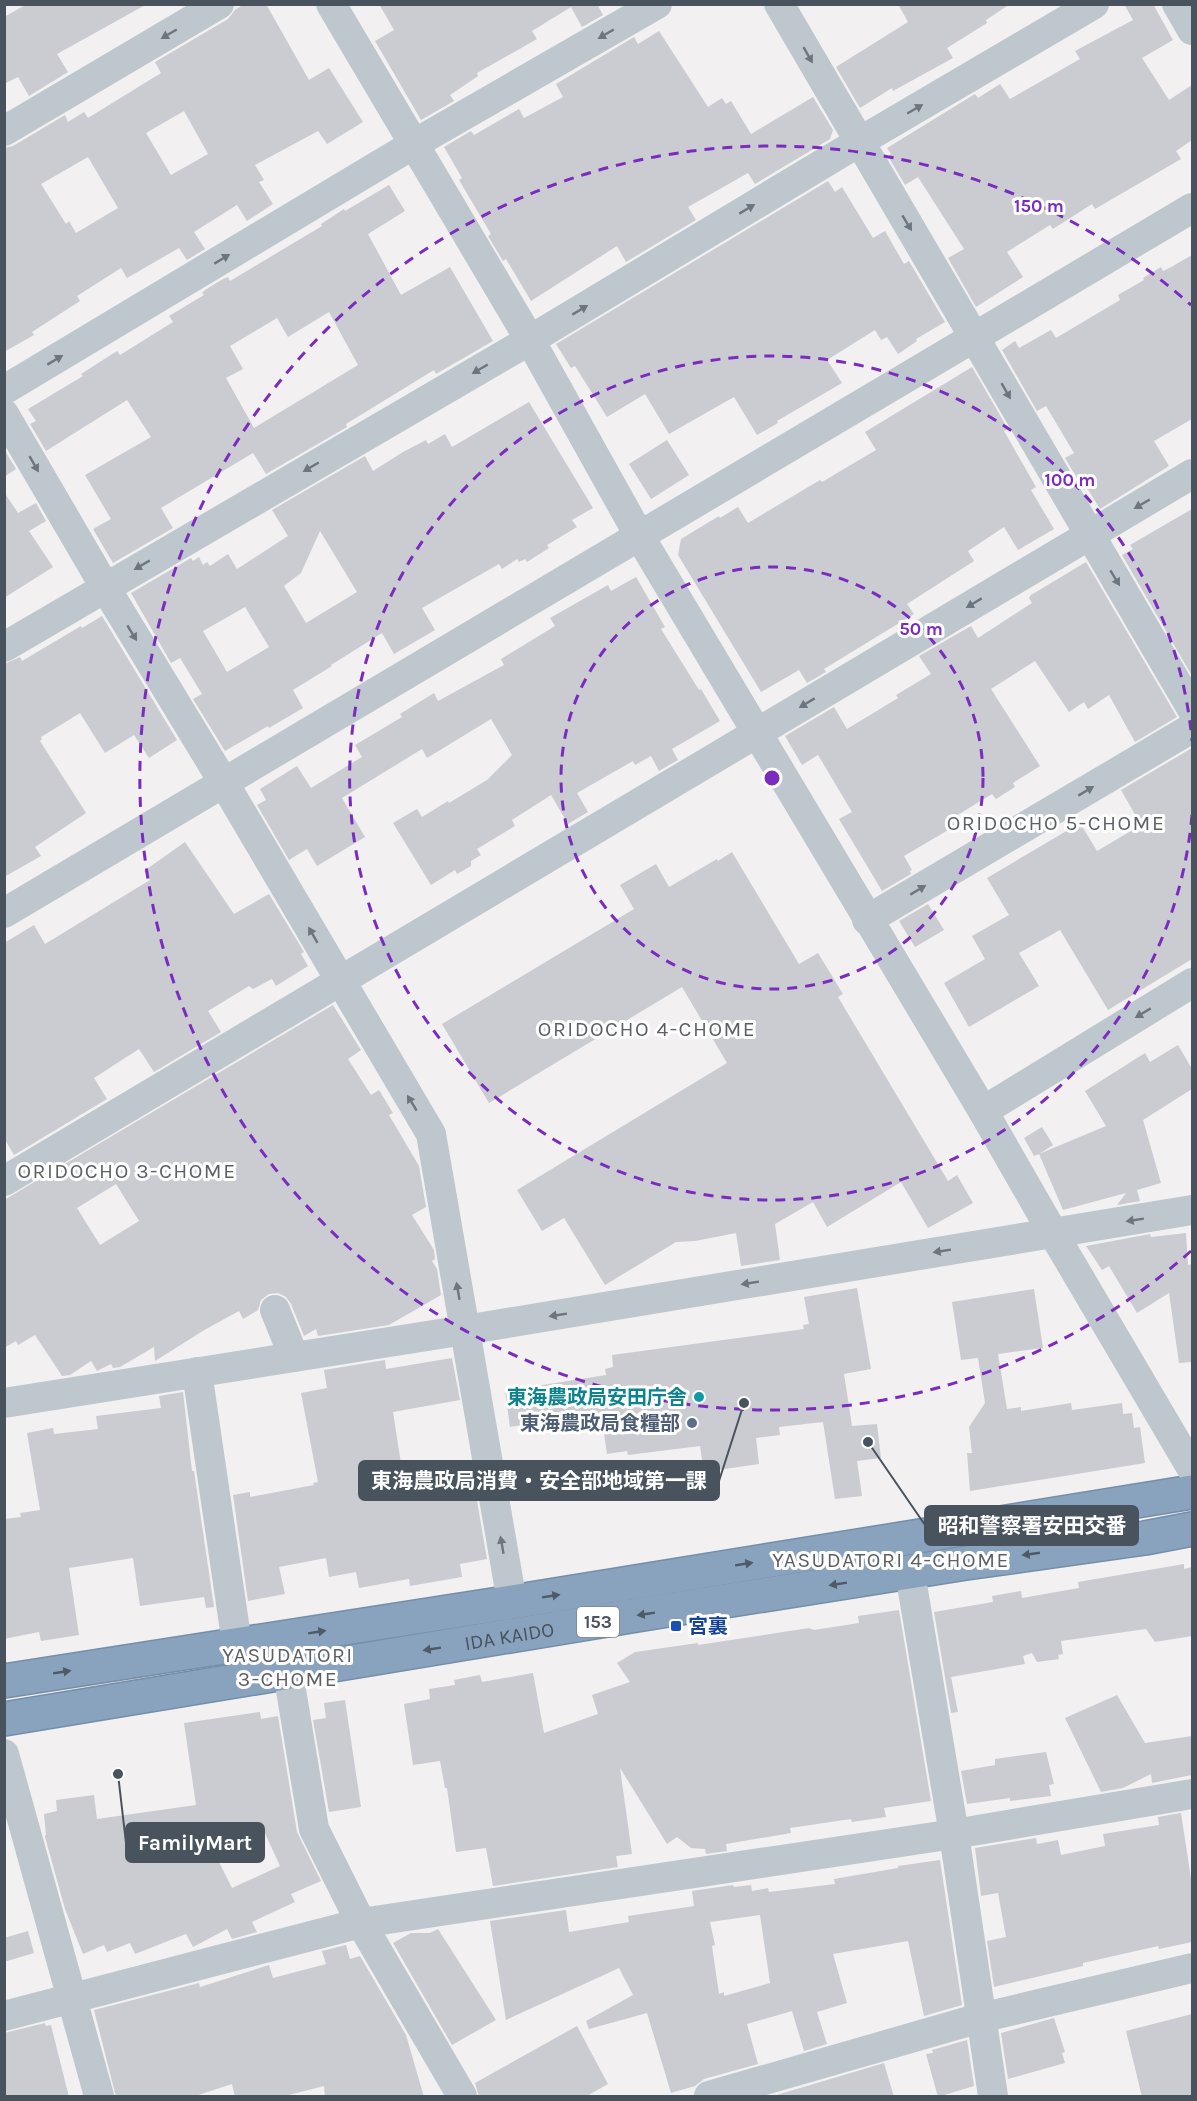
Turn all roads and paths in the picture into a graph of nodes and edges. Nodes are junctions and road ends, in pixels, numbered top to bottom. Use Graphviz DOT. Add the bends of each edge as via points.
graph roads {
  1 [pos="219,4"];
  2 [pos="331,4"];
  3 [pos="657,4"];
  4 [pos="779,4"];
  5 [pos="1094,4"];
  6 [pos="1177,4"];
  7 [pos="1192,30"];
  8 [pos="4,131"];
  9 [pos="859,142"];
  10 [pos="414,144"];
  11 [pos="1192,208"];
  12 [pos="975,337"];
  13 [pos="530,340"];
  14 [pos="4,390"];
  15 [pos="4,414"];
  16 [pos="1192,474"];
  17 [pos="1089,535"];
  18 [pos="640,537"];
  19 [pos="105,587"];
  20 [pos="4,647"];
  21 [pos="1192,709"];
  22 [pos="1192,728"];
  23 [pos="757,733"];
  24 [pos="224,783"];
  25 [pos="4,913"];
  26 [pos="867,920"];
  27 [pos="339,981"];
  28 [pos="1192,983"];
  29 [pos="983,1111"];
  30 [pos="4,1181"];
  31 [pos="1192,1210"];
  32 [pos="1053,1233"];
  33 [pos="275,1310"];
  34 [pos="465,1330"];
  35 [pos="294,1357"];
  36 [pos="197,1372"];
  37 [pos="4,1403"];
  38 [pos="1192,1469"];
  39 [pos="1192,1492"];
  40 [pos="1192,1529"];
  41 [pos="910,1572"];
  42 [pos="512,1602"];
  43 [pos="237,1644"];
  44 [pos="288,1672"];
  45 [pos="4,1681"];
  46 [pos="4,1719"];
  47 [pos="4,1754"];
  48 [pos="1192,1794"];
  49 [pos="954,1834"];
  50 [pos="361,1923"];
  51 [pos="1192,1968"];
  52 [pos="73,1998"];
  53 [pos="4,2016"];
  54 [pos="980,2018"];
  55 [pos="99,2097"];
  56 [pos="462,2097"];
  57 [pos="709,2097"];
  58 [pos="993,2097"];
  1 -- 8 [label="street, one-way"];
  2 -- 10 [label="street"];
  3 -- 10 [label="street, one-way"];
  4 -- 9 [label="street, one-way"];
  9 -- 5 [label="street, one-way"];
  6 -- 7 [label="street"];
  9 -- 12 [label="street, one-way"];
  13 -- 9 [label="street, one-way"];
  10 -- 13 [label="street"];
  14 -- 10 [label="street, one-way"];
  11 -- 12 [label="street"];
  12 -- 17 [label="street, one-way"];
  12 -- 18 [label="street"];
  13 -- 18 [label="street"];
  13 -- 19 [label="street, one-way"];
  15 -- 19 [label="street, one-way"];
  16 -- 17 [label="street, one-way"];
  17 -- 21 [label="street, one-way"];
  17 -- 23 [label="street, one-way"];
  18 -- 23 [label="street"];
  18 -- 24 [label="street"];
  19 -- 20 [label="street"];
  19 -- 24 [label="street, one-way"];
  26 -- 22 [label="street, one-way"];
  23 -- 26 [label="street"];
  23 -- 27 [label="street"];
  24 -- 25 [label="street"];
  27 -- 24 [label="street, one-way"];
  26 -- 29 [label="street"];
  27 -- 30 [label="street"];
  34 -- 27 [label="street, one-way" via="431,1134"];
  28 -- 29 [label="street, one-way"];
  29 -- 32 [label="street"];
  31 -- 32 [label="street, one-way"];
  32 -- 34 [label="street, one-way"];
  32 -- 38 [label="street"];
  33 -- 35 [label="street"];
  34 -- 35 [label="street"];
  42 -- 34 [label="street, one-way"];
  35 -- 36 [label="street"];
  36 -- 37 [label="street"];
  36 -- 43 [label="street"];
  42 -- 39 [label="highway, IDA KAIDO / 153, one-way"];
  40 -- 41 [label="highway, IDA KAIDO / 153, one-way"];
  41 -- 44 [label="highway, IDA KAIDO / 153, one-way"];
  41 -- 49 [label="street"];
  43 -- 42 [label="highway, IDA KAIDO / 153, one-way"];
  45 -- 43 [label="highway, IDA KAIDO / 153, one-way"];
  44 -- 46 [label="highway, IDA KAIDO / 153"];
  44 -- 50 [label="street" via="314,1829"];
  47 -- 52 [label="street"];
  48 -- 49 [label="street"];
  49 -- 50 [label="street"];
  49 -- 54 [label="street"];
  50 -- 52 [label="street"];
  50 -- 56 [label="street"];
  51 -- 54 [label="street"];
  52 -- 53 [label="street"];
  52 -- 55 [label="street"];
  54 -- 57 [label="street"];
  54 -- 58 [label="street"];
}
